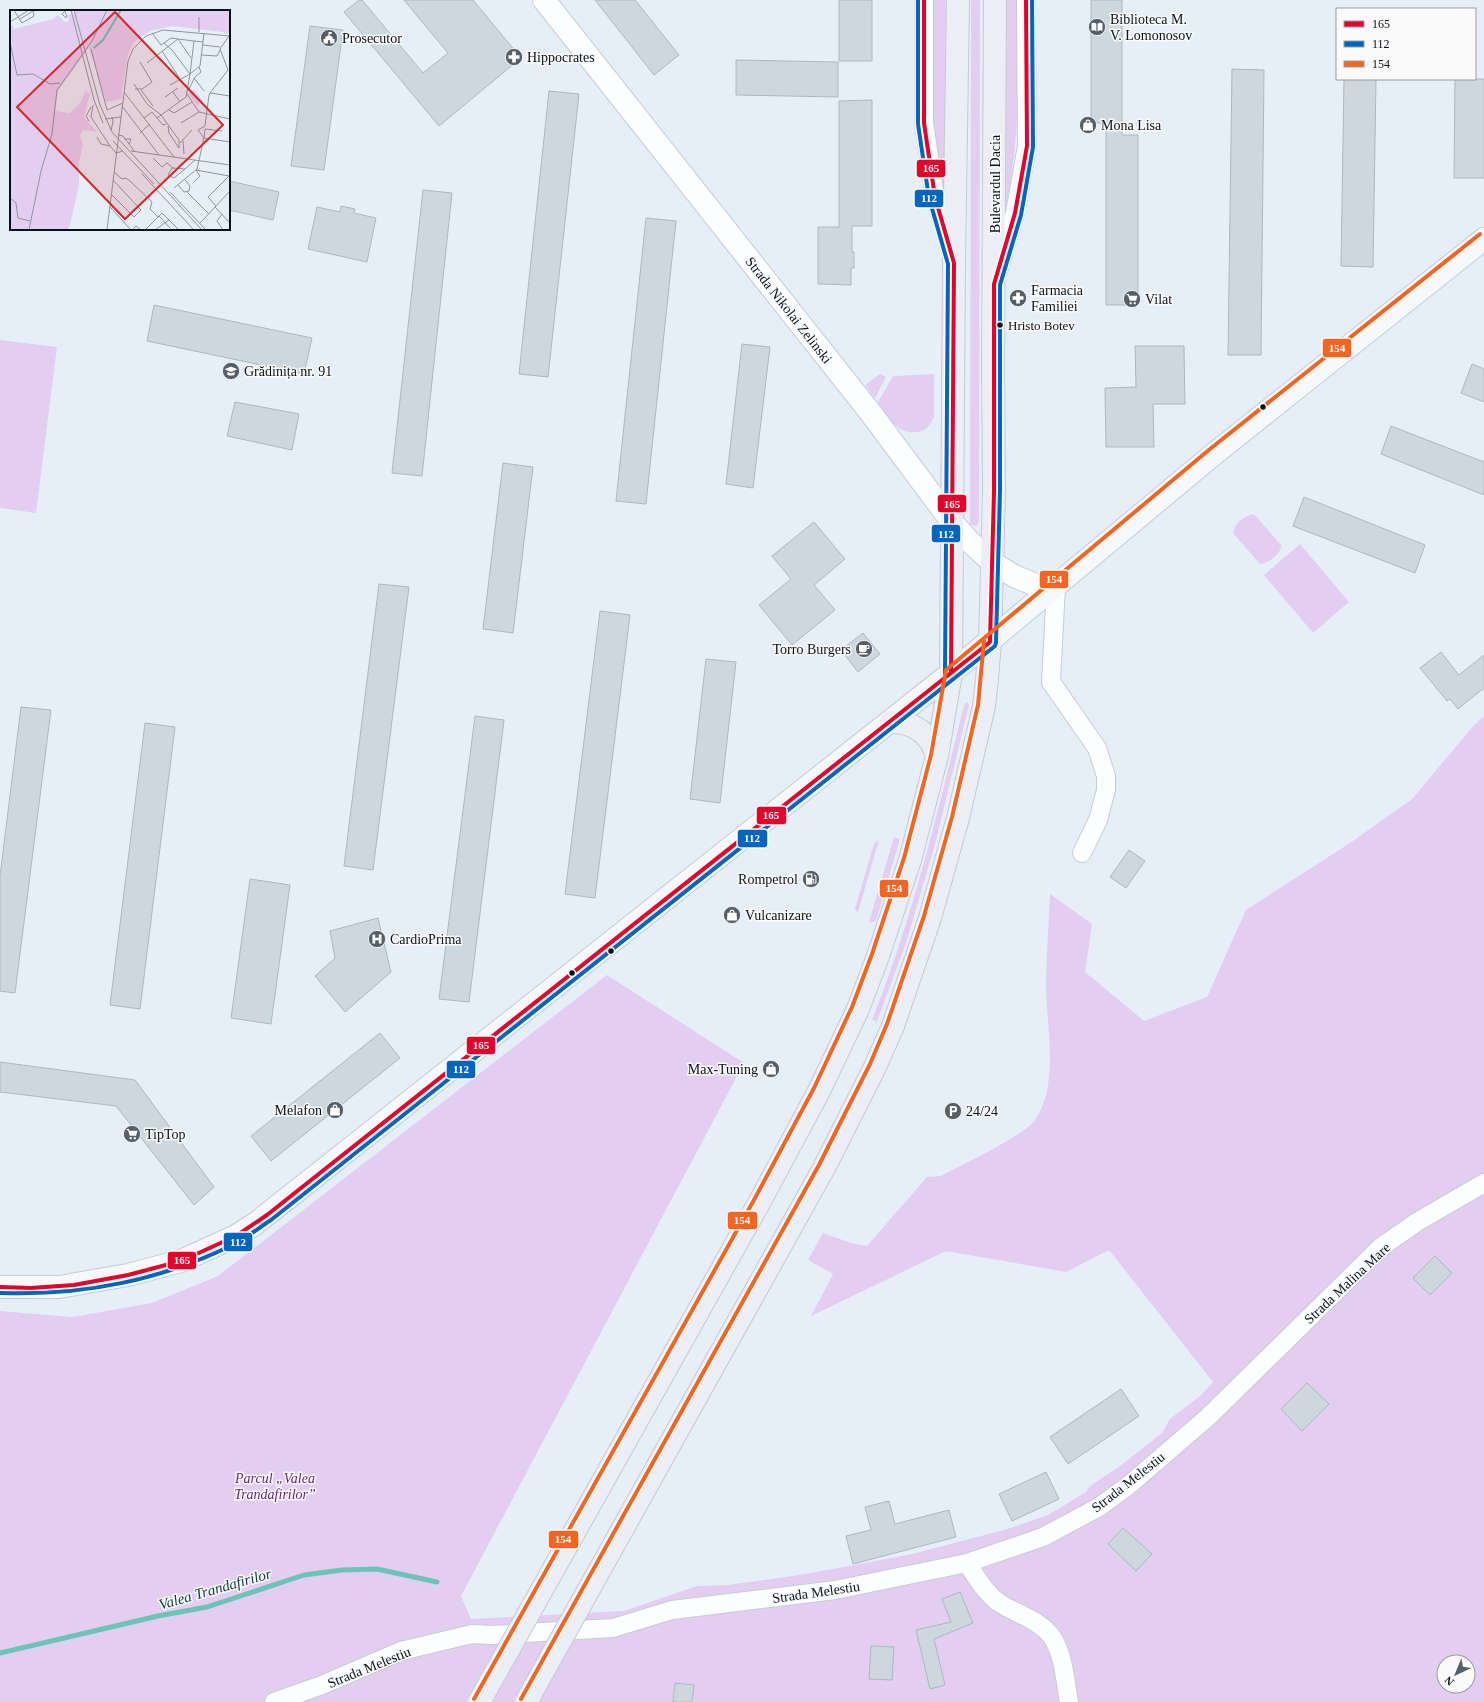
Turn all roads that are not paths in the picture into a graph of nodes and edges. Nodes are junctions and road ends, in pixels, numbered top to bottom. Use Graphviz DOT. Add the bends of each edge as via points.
graph roads {
  1 [pos="544,0"];
  2 [pos="924,0"];
  3 [pos="958,0"];
  4 [pos="995,0"];
  5 [pos="1026,0"];
  6 [pos="1484,239"];
  7 [pos="954,263"];
  8 [pos="994,284"];
  9 [pos="952,522"];
  10 [pos="993,563"];
  11 [pos="1056,586"];
  12 [pos="990,642"];
  13 [pos="951,673"];
  14 [pos="890,722"];
  15 [pos="937,756"];
  16 [pos="1082,853"];
  17 [pos="1484,1183"];
  18 [pos="0,1287"];
  19 [pos="1293,1334"];
  20 [pos="967,1564"];
  21 [pos="274,1702"];
  22 [pos="480,1702"];
  23 [pos="526,1702"];
  24 [pos="1069,1702"];
  1 -- 9 [label="street, Strada Nikolai Zelinski" via="870,412"];
  2 -- 7 [label="street" via="924,123 935,197"];
  3 -- 7 [label="highway"];
  4 -- 8 [label="highway, Bulevardul Dacia"];
  5 -- 8 [label="street" via="1027,146 1015,213"];
  6 -- 11 [label="main road" via="1214,454"];
  7 -- 9 [label="highway"];
  8 -- 10 [label="highway, Bulevardul Dacia"];
  9 -- 10 [label="street, Strada Nikolai Zelinski"];
  9 -- 13 [label="highway"];
  10 -- 11 [label="street, Strada Nikolai Zelinski" via="1014,576 1036,585"];
  10 -- 12 [label="highway, Bulevardul Dacia"];
  11 -- 12 [label="main road"];
  11 -- 16 [label="street" via="1051,682 1097,748 1106,776 1106,790 1098,820"];
  12 -- 13 [label="main road"];
  12 -- 23 [label="highway, Bulevardul Dacia, bridge" via="984,706 958,818 930,918 894,1026 824,1168"];
  13 -- 14 [label="main road"];
  13 -- 15 [label="highway"];
  14 -- 15 [label="highway" via="911,724 920,729 934,746"];
  14 -- 18 [label="main road" via="268,1215 236,1236 181,1261 128,1275 59,1287"];
  15 -- 22 [label="highway, bridge" via="910,860 878,956 858,1009 819,1091"];
  17 -- 19 [label="street, Strada Malina Mare" via="1417,1222 1381,1248"];
  19 -- 20 [label="street, Strada Melestiu" via="1208,1417 1099,1507 1043,1537"];
  20 -- 21 [label="street, Strada Melestiu" via="835,1590 672,1610 613,1628 472,1634 401,1652"];
  20 -- 24 [label="street" via="979,1582 997,1601 1033,1620 1052,1637 1062,1659"];
}
